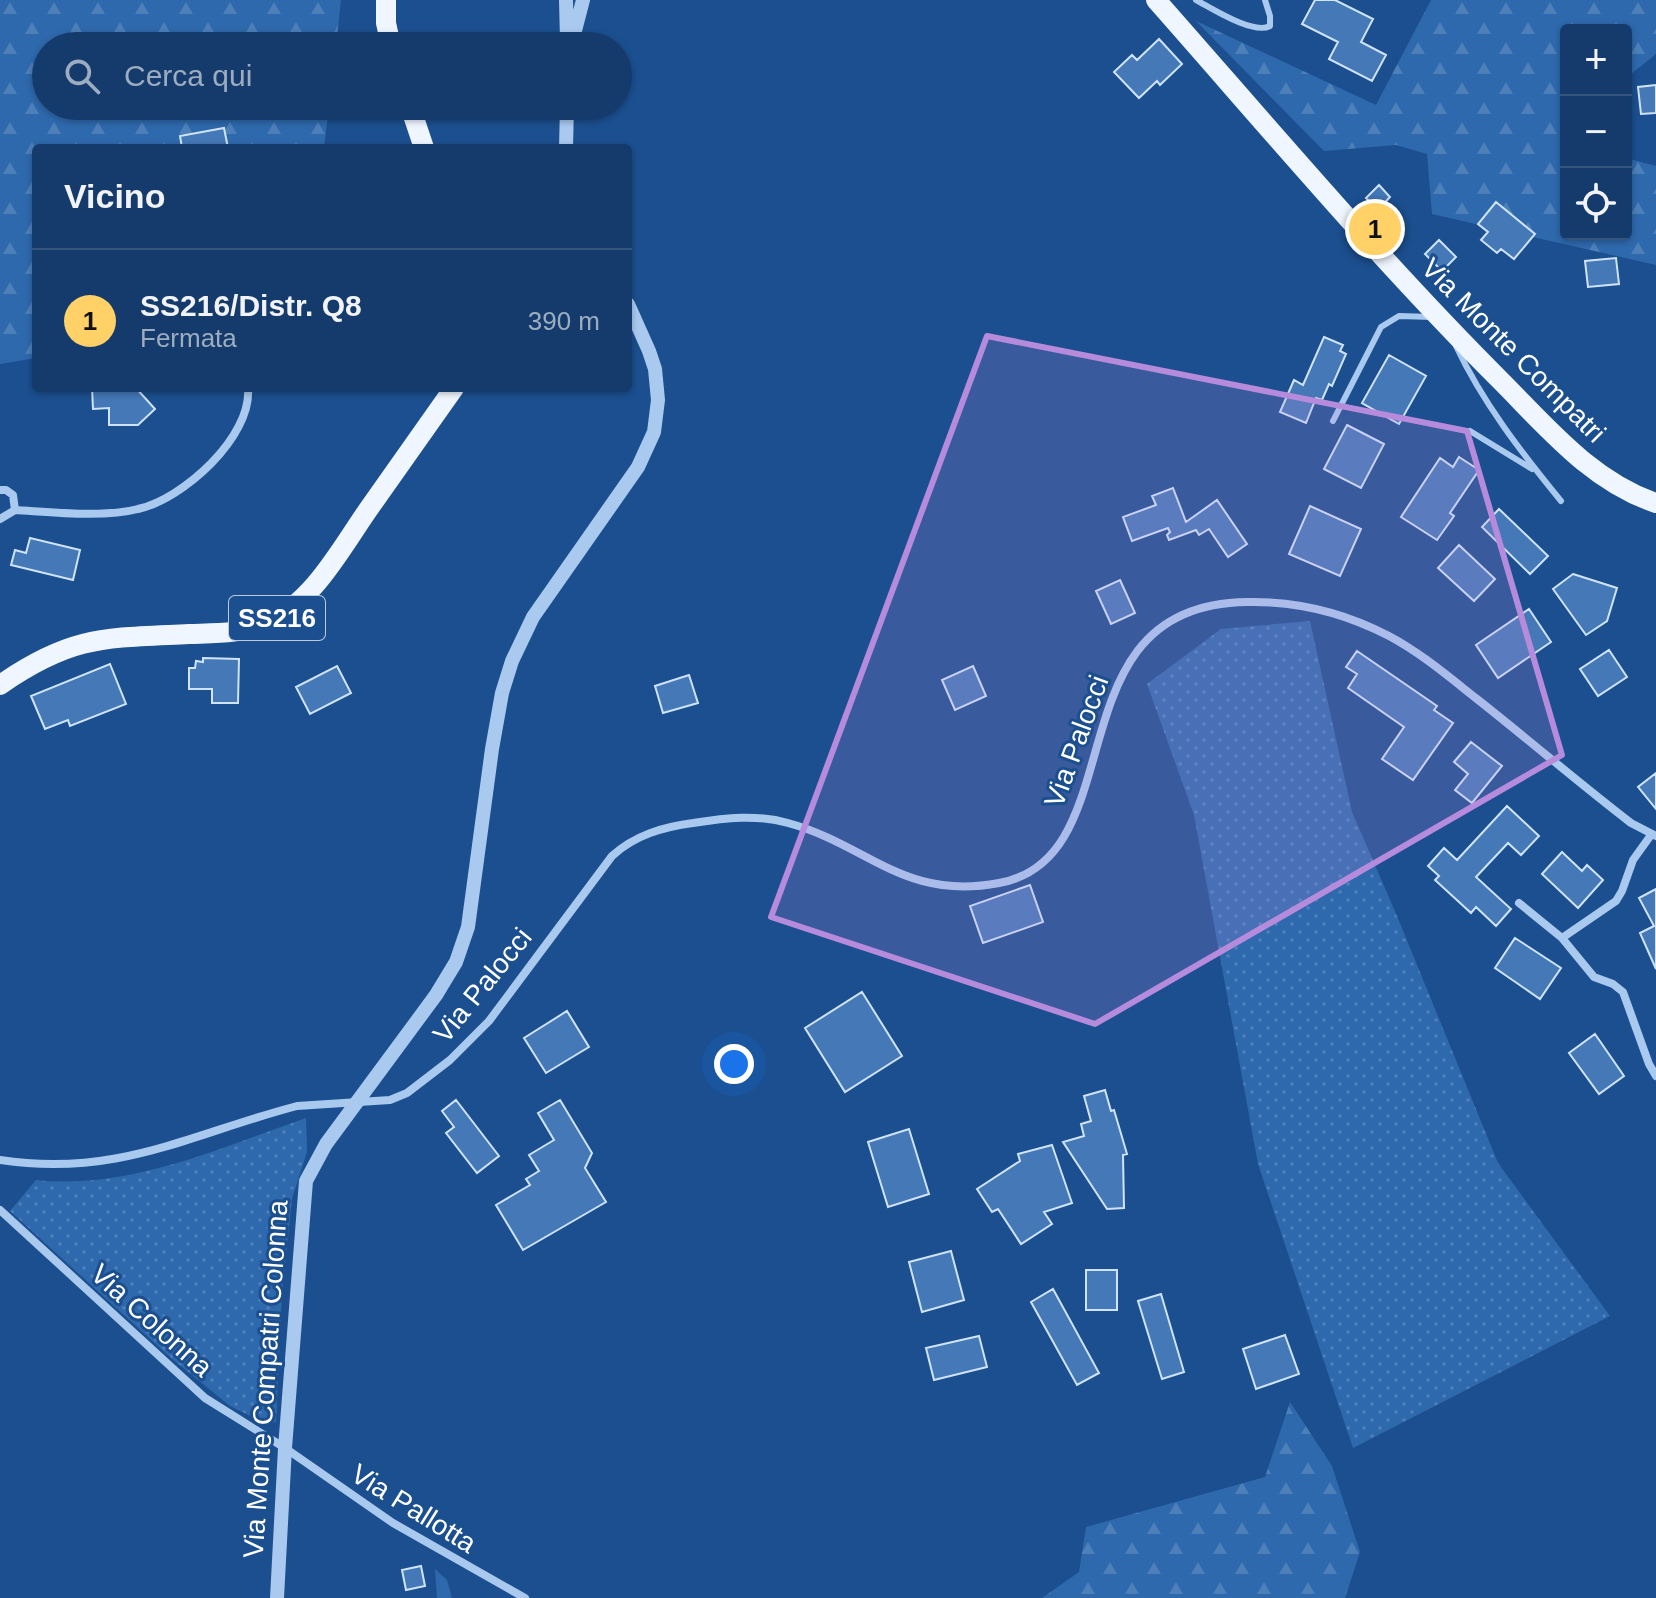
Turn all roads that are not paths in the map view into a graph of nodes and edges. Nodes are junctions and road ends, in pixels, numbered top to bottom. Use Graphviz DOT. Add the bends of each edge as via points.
graph roads {
  1 [pos="386,0"];
  2 [pos="583,0"];
  3 [pos="1156,0"];
  4 [pos="1196,0"];
  5 [pos="1265,0"];
  6 [pos="565,5"];
  7 [pos="388,32"];
  8 [pos="568,32"];
  9 [pos="573,32"];
  10 [pos="415,120"];
  11 [pos="567,120"];
  12 [pos="423,144"];
  13 [pos="566,144"];
  14 [pos="632,314"];
  15 [pos="1443,323"];
  16 [pos="248,392"];
  17 [pos="451,392"];
  18 [pos="1333,421"];
  19 [pos="1470,431"];
  20 [pos="1536,471"];
  21 [pos="0,490"];
  22 [pos="1561,501"];
  23 [pos="1656,503"];
  24 [pos="15,510"];
  25 [pos="0,519"];
  26 [pos="0,685"];
  27 [pos="1653,836"];
  28 [pos="1519,903"];
  29 [pos="1562,938"];
  30 [pos="1656,1076"];
  31 [pos="355,1103"];
  32 [pos="0,1160"];
  33 [pos="0,1210"];
  34 [pos="285,1448"];
  35 [pos="277,1598"];
  36 [pos="525,1598"];
  1 -- 7 [label="main road"];
  2 -- 9 [label="street"];
  3 -- 15 [label="main road, Via Monte Compatri"];
  4 -- 5 [label="lane" via="1262,29 1271,20"];
  6 -- 8 [label="street"];
  10 -- 12 [label="main road"];
  11 -- 13 [label="street"];
  14 -- 31 [label="street, Via Monte Compatri Colonna" via="655,369 654,432 638,467 518,645 498,710 463,944 436,995"];
  15 -- 18 [label="lane" via="1399,316 1381,327"];
  15 -- 20 [label="lane" via="1477,387"];
  15 -- 23 [label="main road, Via Monte Compatri" via="1583,461 1617,487"];
  16 -- 24 [label="street" via="246,412 227,445 156,503 124,512"];
  17 -- 26 [label="main road, SS216" via="327,568 287,611 259,626 234,631 80,643 52,652"];
  19 -- 20 [label="lane"];
  20 -- 22 [label="lane"];
  21 -- 24 [label="street" via="13,495"];
  24 -- 25 [label="street"];
  27 -- 29 [label="street" via="1633,860 1616,901"];
  27 -- 31 [label="street, Via Palocci" via="1423,656 1385,634 1295,605 1208,606 1169,621 1136,653 1109,704 1073,818 1054,850 1026,874 984,885 923,882 774,819 725,818 650,833 612,856 489,1021 457,1055 396,1099"];
  28 -- 29 [label="street"];
  29 -- 30 [label="street" via="1594,977 1625,995"];
  31 -- 32 [label="street, Via Palocci" via="297,1106 112,1161 52,1165"];
  31 -- 34 [label="street, Via Monte Compatri Colonna" via="319,1154 304,1187"];
  33 -- 34 [label="street, Via Colonna" via="192,1387"];
  34 -- 35 [label="street, Via Monte Compatri Colonna"];
  34 -- 36 [label="street, Via Pallotta" via="393,1523"];
}
